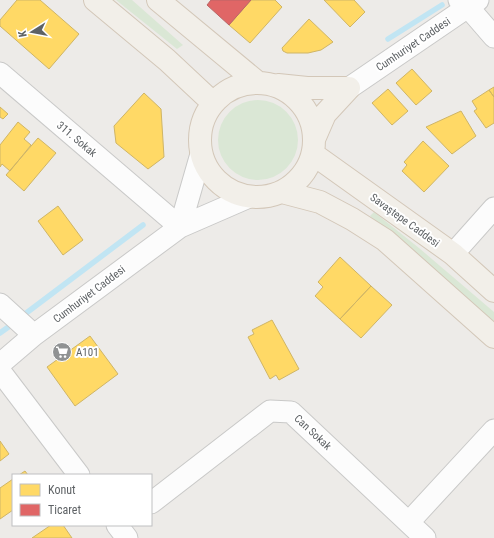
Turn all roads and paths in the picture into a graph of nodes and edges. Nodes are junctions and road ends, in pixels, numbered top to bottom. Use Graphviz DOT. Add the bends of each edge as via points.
graph roads {
  1 [pos="95,0"];
  2 [pos="158,0"];
  3 [pos="468,2"];
  4 [pos="494,37"];
  5 [pos="0,73"];
  6 [pos="266,83"];
  7 [pos="349,88"];
  8 [pos="213,103"];
  9 [pos="314,145"];
  10 [pos="202,154"];
  11 [pos="282,192"];
  12 [pos="249,197"];
  13 [pos="494,208"];
  14 [pos="180,227"];
  15 [pos="453,254"];
  16 [pos="494,291"];
  17 [pos="1,305"];
  18 [pos="34,335"];
  19 [pos="494,337"];
  20 [pos="0,364"];
  21 [pos="0,372"];
  22 [pos="494,430"];
  23 [pos="78,474"];
  24 [pos="152,502"];
  25 [pos="409,522"];
  26 [pos="425,538"];
  1 -- 8 [label="main road" via="167,60"];
  2 -- 6 [label="main road"];
  3 -- 4 [label="street"];
  3 -- 7 [label="street, Cumhuriyet Caddesi"];
  5 -- 14 [label="street, 311. Sokak"];
  6 -- 7 [label="main road" via="307,88"];
  6 -- 8 [label="main road" via="240,85 225,92"];
  6 -- 9 [label="main road" via="290,92 302,104 311,120"];
  7 -- 9 [label="main road" via="325,114"];
  8 -- 10 [label="main road" via="204,119 200,136"];
  9 -- 11 [label="main road" via="307,169 296,182"];
  9 -- 15 [label="main road, Savaştepe Caddesi"];
  10 -- 12 [label="main road" via="208,170 219,183 233,192"];
  10 -- 14 [label="street"];
  11 -- 12 [label="main road" via="266,197"];
  11 -- 19 [label="main road" via="320,202 385,240"];
  12 -- 14 [label="street, Cumhuriyet Caddesi"];
  13 -- 15 [label="street"];
  14 -- 18 [label="street, Cumhuriyet Caddesi"];
  15 -- 16 [label="main road, Savaştepe Caddesi"];
  17 -- 18 [label="street"];
  18 -- 20 [label="street, Cumhuriyet Caddesi"];
  21 -- 23 [label="street"];
  22 -- 25 [label="street"];
  24 -- 25 [label="street, Can Sokak" via="270,411 291,412"];
  25 -- 26 [label="street, Can Sokak"];
}
